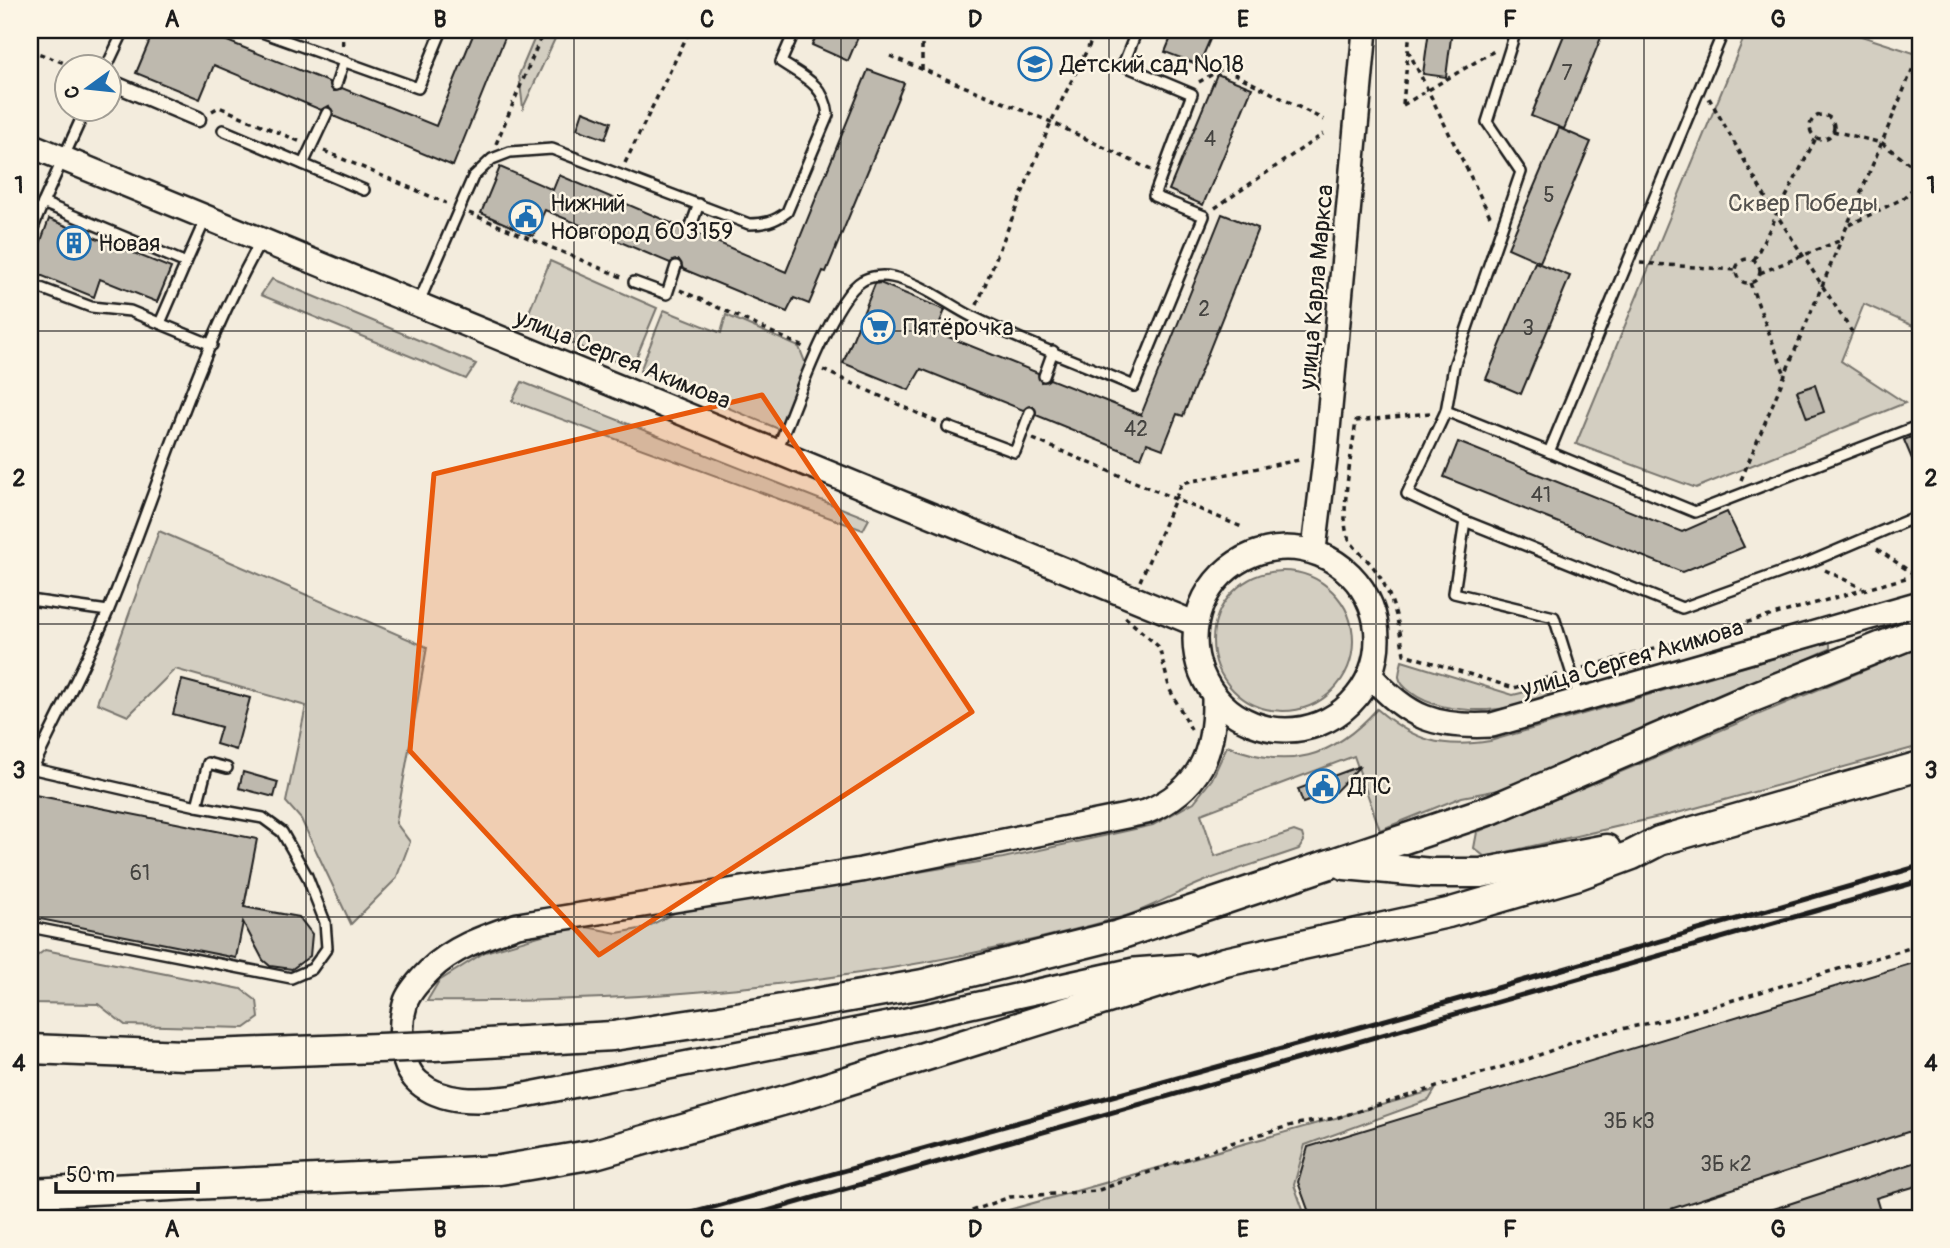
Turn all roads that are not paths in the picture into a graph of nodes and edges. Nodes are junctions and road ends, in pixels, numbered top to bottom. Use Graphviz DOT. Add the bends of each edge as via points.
graph roads {
  1 [pos="124,30"];
  2 [pos="256,30"];
  3 [pos="442,30"];
  4 [pos="795,30"];
  5 [pos="1137,30"];
  6 [pos="1365,30"];
  7 [pos="1724,30"];
  8 [pos="1514,35"];
  9 [pos="114,52"];
  10 [pos="344,61"];
  11 [pos="336,85"];
  12 [pos="122,87"];
  13 [pos="327,113"];
  14 [pos="198,118"];
  15 [pos="80,122"];
  16 [pos="223,130"];
  17 [pos="30,145"];
  18 [pos="63,158"];
  19 [pos="303,164"];
  20 [pos="364,190"];
  21 [pos="43,203"];
  22 [pos="699,204"];
  23 [pos="206,217"];
  24 [pos="690,231"];
  25 [pos="30,235"];
  26 [pos="261,241"];
  27 [pos="186,263"];
  28 [pos="676,266"];
  29 [pos="634,282"];
  30 [pos="30,284"];
  31 [pos="418,303"];
  32 [pos="160,323"];
  33 [pos="212,345"];
  34 [pos="1053,351"];
  35 [pos="1044,376"];
  36 [pos="1446,411"];
  37 [pos="1030,412"];
  38 [pos="1920,425"];
  39 [pos="948,427"];
  40 [pos="777,451"];
  41 [pos="1549,452"];
  42 [pos="1920,515"];
  43 [pos="1465,521"];
  44 [pos="1314,549"];
  45 [pos="30,600"];
  46 [pos="1920,603"];
  47 [pos="108,611"];
  48 [pos="1196,624"];
  49 [pos="1920,631"];
  50 [pos="1370,675"];
  51 [pos="1214,697"];
  52 [pos="1580,702"];
  53 [pos="1920,766"];
  54 [pos="31,768"];
  55 [pos="227,768"];
  56 [pos="197,806"];
  57 [pos="1659,841"];
  58 [pos="1335,864"];
  59 [pos="30,927"];
  60 [pos="1225,962"];
  61 [pos="30,1049"];
  62 [pos="30,1193"];
  1 -- 9 [label="lane"];
  2 -- 10 [label="lane"];
  3 -- 10 [label="lane" via="418,88"];
  4 -- 22 [label="lane" via="781,62 819,86 828,115 787,212 766,224 749,224"];
  5 -- 34 [label="lane" via="1123,65 1192,94 1154,196 1204,216 1134,386"];
  6 -- 44 [label="street, улица Карла Маркса"];
  7 -- 41 [label="lane"];
  8 -- 36 [label="lane" via="1488,122 1521,172 1454,366"];
  10 -- 11 [label="lane"];
  12 -- 14 [label="street"];
  13 -- 19 [label="lane"];
  15 -- 18 [label="lane"];
  16 -- 19 [label="lane"];
  17 -- 18 [label="street, улица Сергея Акимова"];
  18 -- 21 [label="lane"];
  18 -- 23 [label="street, улица Сергея Акимова"];
  19 -- 20 [label="lane"];
  21 -- 25 [label="lane"];
  21 -- 27 [label="lane"];
  22 -- 24 [label="lane"];
  22 -- 31 [label="lane" via="552,149 510,152 472,177"];
  23 -- 26 [label="street, улица Сергея Акимова"];
  23 -- 27 [label="lane"];
  26 -- 31 [label="street, улица Сергея Акимова"];
  26 -- 33 [label="lane"];
  27 -- 32 [label="lane"];
  28 -- 29 [label="lane" via="667,294"];
  30 -- 32 [label="lane" via="91,307 130,311"];
  31 -- 40 [label="street, улица Сергея Акимова"];
  32 -- 33 [label="lane"];
  33 -- 47 [label="lane"];
  34 -- 35 [label="lane"];
  34 -- 40 [label="lane" via="893,277 863,280 852,288 835,315"];
  36 -- 41 [label="lane"];
  36 -- 43 [label="lane" via="1407,494"];
  37 -- 39 [label="lane" via="1015,452"];
  38 -- 41 [label="lane" via="1695,512"];
  40 -- 48 [label="street, улица Сергея Акимова"];
  42 -- 43 [label="lane" via="1810,562 1682,608"];
  43 -- 52 [label="lane" via="1454,593 1555,617"];
  44 -- 48 [label="street" via="1280,548 1251,555 1225,571 1206,595"];
  44 -- 50 [label="street" via="1359,585 1373,612 1377,641"];
  45 -- 47 [label="lane"];
  46 -- 52 [label="street, улица Сергея Акимова"];
  47 -- 54 [label="lane"];
  48 -- 51 [label="street" via="1196,654"];
  49 -- 58 [label="main road" via="1493,809"];
  50 -- 51 [label="street" via="1357,696 1334,716 1307,727 1278,730 1248,722"];
  50 -- 52 [label="street, улица Сергея Акимова" via="1417,716 1450,725 1492,725"];
  51 -- 60 [label="street" via="1215,730 1200,768 1179,794 1146,812 861,870 518,925 468,943 430,970 407,998 401,1028 405,1058 417,1081 442,1095 476,1102 893,1023 1134,970"];
  53 -- 57 [label="main road"];
  54 -- 56 [label="lane"];
  55 -- 56 [label="lane" via="208,763"];
  56 -- 59 [label="lane" via="263,818 282,832 326,922 327,948 312,969 291,978"];
  57 -- 58 [label="main road" via="1481,873"];
  57 -- 60 [label="main road" via="1578,875 1448,913"];
  58 -- 61 [label="main road, bridge" via="1119,935 923,984 613,1036 184,1055"];
  60 -- 62 [label="main road" via="796,1097 595,1154 500,1170"];
}
